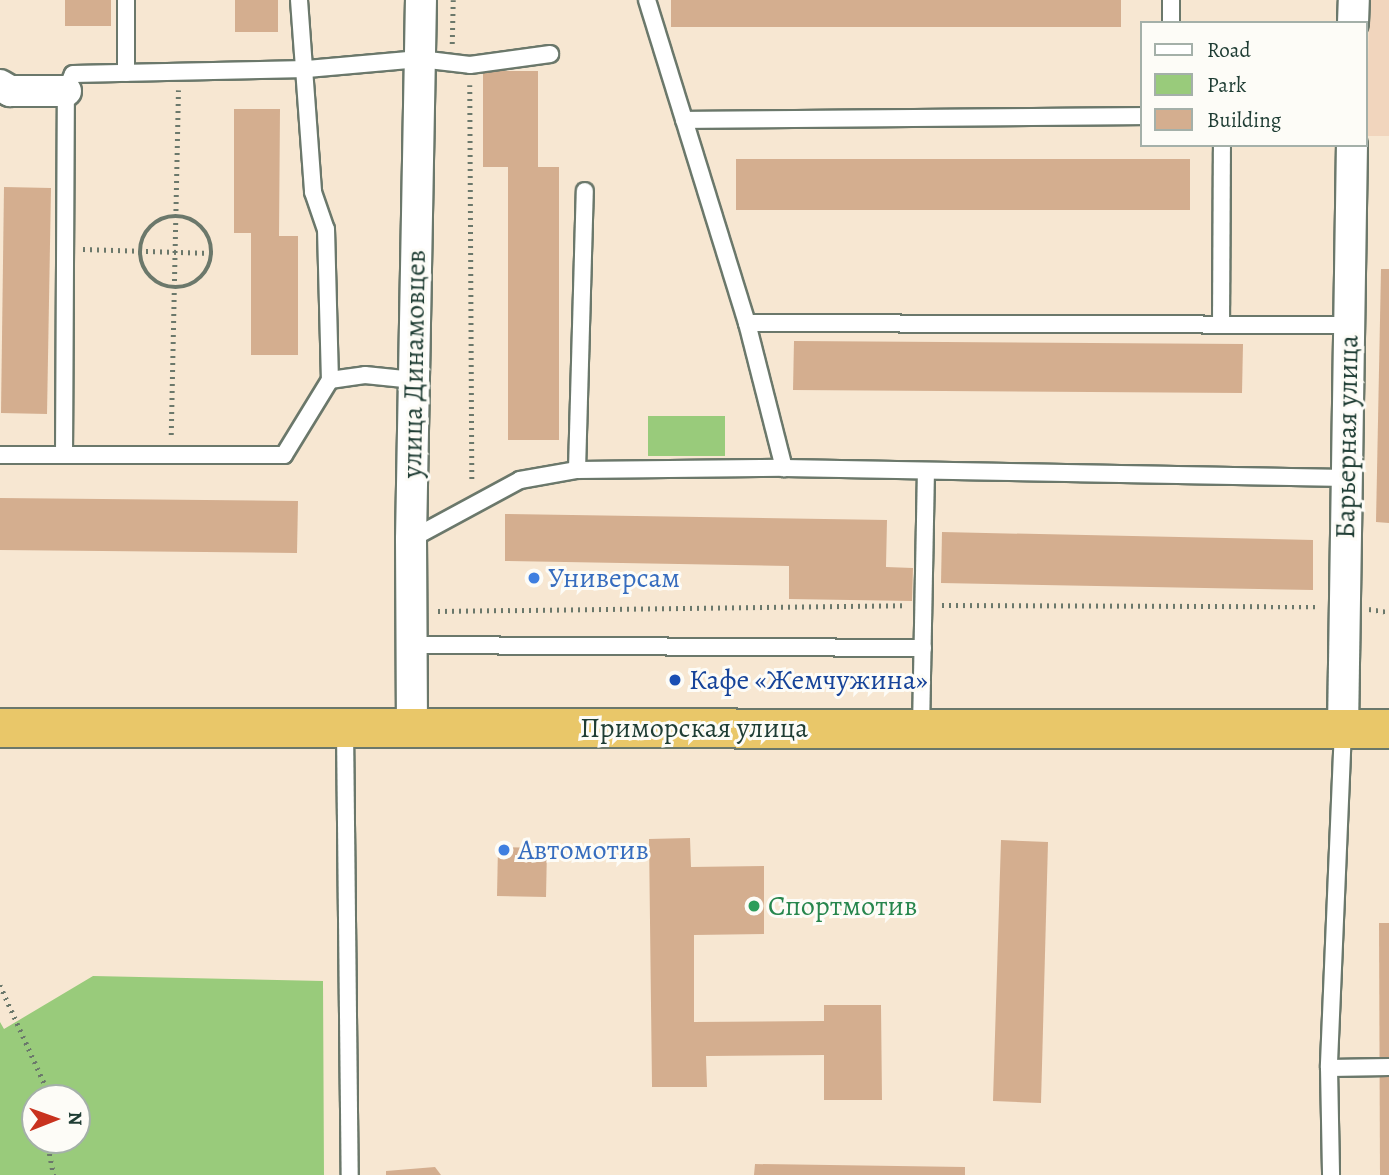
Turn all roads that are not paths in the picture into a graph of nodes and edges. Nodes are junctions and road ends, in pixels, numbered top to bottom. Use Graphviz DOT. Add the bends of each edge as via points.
graph roads {
  1 [pos="126,0"];
  2 [pos="299,0"];
  3 [pos="421,0"];
  4 [pos="647,0"];
  5 [pos="1171,0"];
  6 [pos="1354,0"];
  7 [pos="1171,21"];
  8 [pos="1353,21"];
  9 [pos="550,54"];
  10 [pos="420,59"];
  11 [pos="307,69"];
  12 [pos="126,73"];
  13 [pos="0,85"];
  14 [pos="65,91"];
  15 [pos="1140,116"];
  16 [pos="684,120"];
  17 [pos="1222,147"];
  18 [pos="1352,147"];
  19 [pos="585,191"];
  20 [pos="747,323"];
  21 [pos="1222,324"];
  22 [pos="1349,325"];
  23 [pos="330,380"];
  24 [pos="414,380"];
  25 [pos="0,454"];
  26 [pos="64,455"];
  27 [pos="784,468"];
  28 [pos="577,470"];
  29 [pos="926,473"];
  30 [pos="1347,478"];
  31 [pos="411,540"];
  32 [pos="413,645"];
  33 [pos="923,648"];
  34 [pos="0,728"];
  35 [pos="345,728"];
  36 [pos="412,728"];
  37 [pos="922,729"];
  38 [pos="1343,729"];
  39 [pos="1389,729"];
  40 [pos="1389,1067"];
  41 [pos="1329,1068"];
  42 [pos="350,1175"];
  43 [pos="1331,1175"];
  1 -- 12 [label="lane"];
  2 -- 11 [label="lane" via="300,47"];
  3 -- 10 [label="street, улица Динамовцев"];
  4 -- 16 [label="lane"];
  5 -- 7 [label="lane"];
  6 -- 8 [label="street"];
  9 -- 10 [label="lane" via="470,65"];
  10 -- 11 [label="lane"];
  10 -- 24 [label="street, улица Динамовцев"];
  11 -- 12 [label="lane"];
  11 -- 23 [label="lane" via="313,192 326,229"];
  12 -- 14 [label="lane" via="73,74"];
  13 -- 14 [label="street" via="10,91"];
  14 -- 26 [label="lane"];
  15 -- 16 [label="lane"];
  16 -- 20 [label="lane"];
  17 -- 21 [label="lane"];
  18 -- 22 [label="street, Барьерная улица"];
  19 -- 28 [label="lane"];
  20 -- 21 [label="lane"];
  20 -- 27 [label="lane"];
  21 -- 22 [label="lane"];
  22 -- 30 [label="street, Барьерная улица"];
  23 -- 24 [label="lane" via="365,375"];
  23 -- 26 [label="lane" via="284,455"];
  24 -- 31 [label="street, улица Динамовцев"];
  25 -- 26 [label="lane"];
  27 -- 28 [label="lane"];
  27 -- 29 [label="lane"];
  28 -- 31 [label="lane" via="520,480"];
  29 -- 30 [label="lane"];
  29 -- 33 [label="lane"];
  30 -- 38 [label="street, Барьерная улица"];
  31 -- 32 [label="street, улица Динамовцев"];
  32 -- 33 [label="lane"];
  32 -- 36 [label="street, улица Динамовцев"];
  33 -- 37 [label="lane"];
  34 -- 35 [label="highway, Приморская улица"];
  35 -- 36 [label="highway, Приморская улица"];
  35 -- 42 [label="lane"];
  36 -- 37 [label="highway, Приморская улица"];
  37 -- 38 [label="highway, Приморская улица"];
  38 -- 39 [label="highway, Приморская улица"];
  38 -- 41 [label="lane"];
  40 -- 41 [label="lane"];
  41 -- 43 [label="lane"];
}
